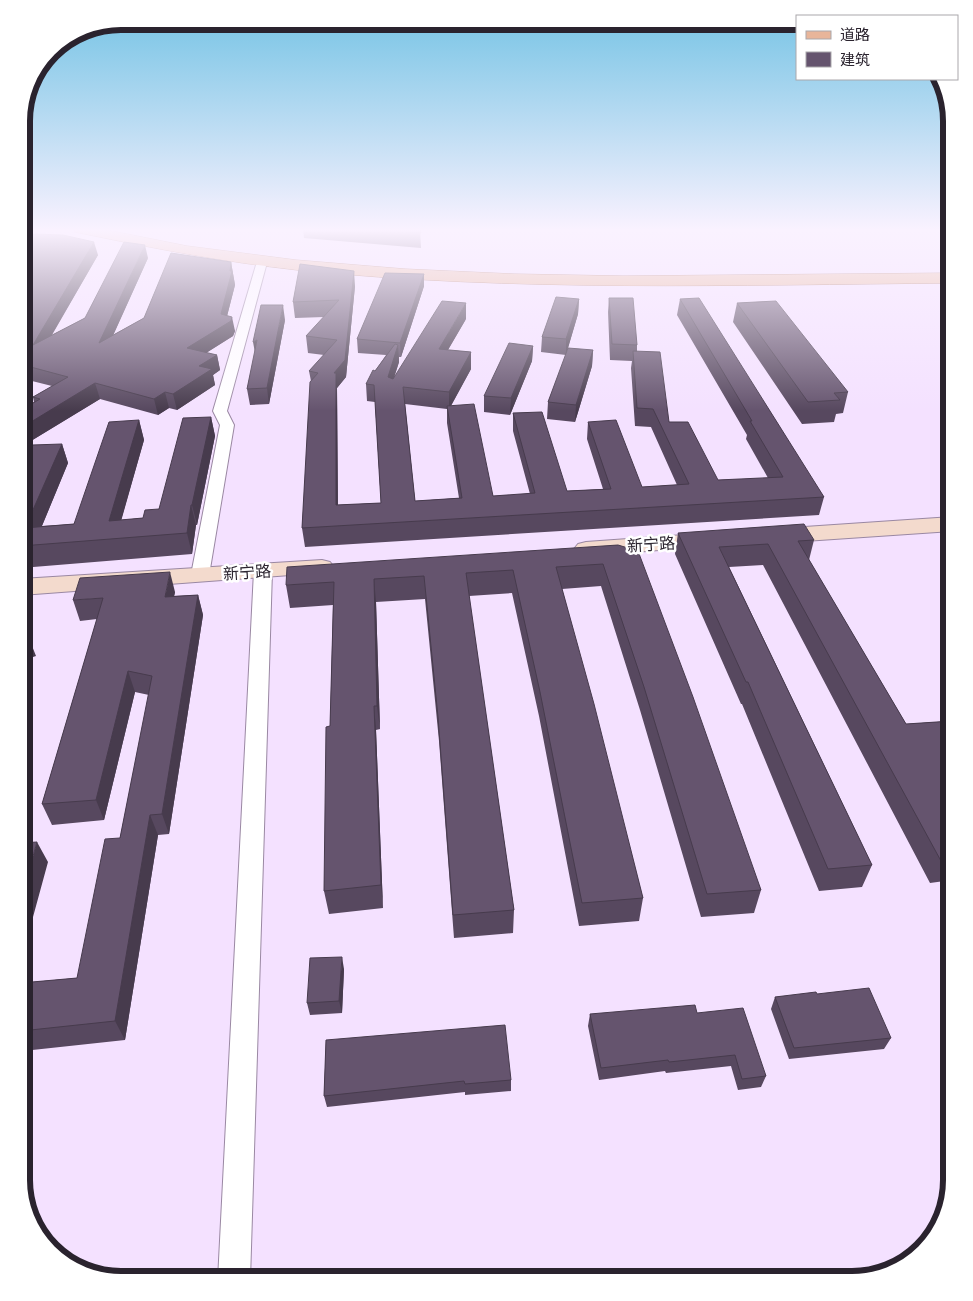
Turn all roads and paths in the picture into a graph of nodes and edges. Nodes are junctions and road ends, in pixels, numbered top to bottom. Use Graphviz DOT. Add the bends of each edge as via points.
graph roads {
  1 [pos="253,290"];
  2 [pos="943,525"];
  3 [pos="568,550"];
  4 [pos="342,565"];
  5 [pos="263,571"];
  6 [pos="200,575"];
  7 [pos="30,586"];
  8 [pos="234,1271"];
  1 -- 6 [label="street" via="220,411 227,425"];
  2 -- 3 [label="street, 新宁路"];
  4 -- 5 [label="street, 新宁路"];
  5 -- 6 [label="street, 新宁路"];
  5 -- 8 [label="street"];
  6 -- 7 [label="street, 新宁路"];
}
